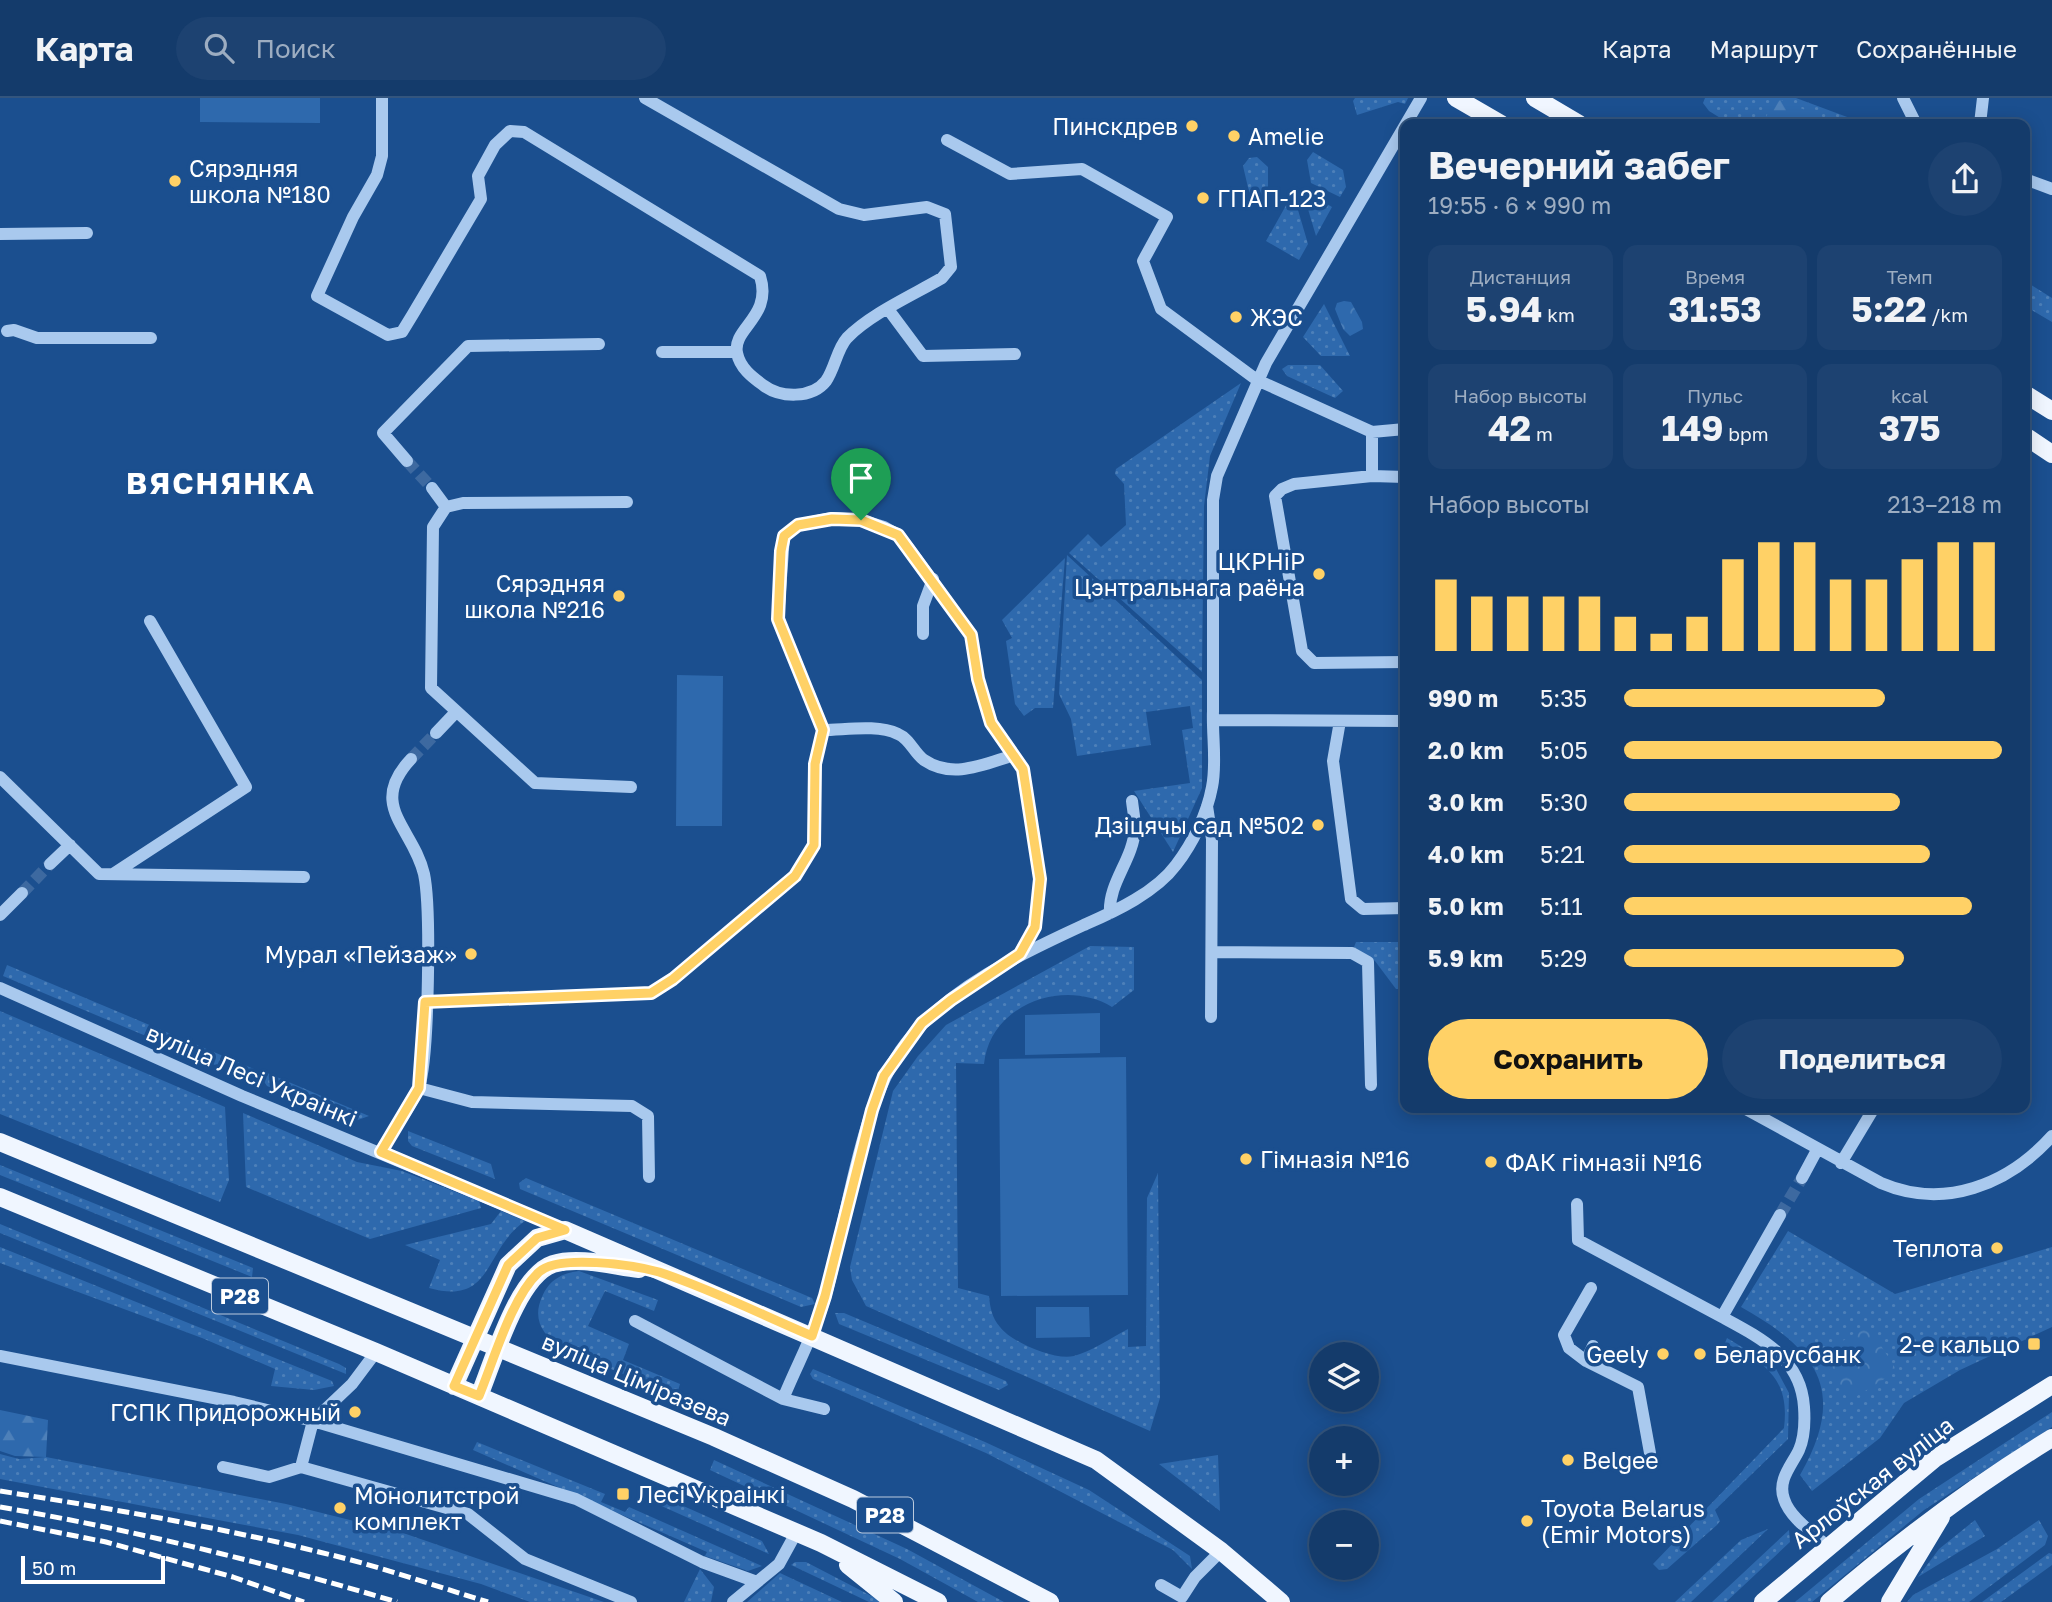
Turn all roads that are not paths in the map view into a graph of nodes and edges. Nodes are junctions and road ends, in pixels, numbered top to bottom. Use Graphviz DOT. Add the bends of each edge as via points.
graph roads {
  1 [pos="382,98"];
  2 [pos="645,98"];
  3 [pos="1421,98"];
  4 [pos="1456,98"];
  5 [pos="1535,98"];
  6 [pos="1903,98"];
  7 [pos="1983,98"];
  8 [pos="1409,119"];
  9 [pos="1492,119"];
  10 [pos="1571,119"];
  11 [pos="1914,119"];
  12 [pos="1981,119"];
  13 [pos="1400,134"];
  14 [pos="947,141"];
  15 [pos="2030,180"];
  16 [pos="2052,189"];
  17 [pos="87,233"];
  18 [pos="0,234"];
  19 [pos="888,309"];
  20 [pos="2,330"];
  21 [pos="151,338"];
  22 [pos="599,344"];
  23 [pos="662,352"];
  24 [pos="737,352"];
  25 [pos="1015,354"];
  26 [pos="1257,380"];
  27 [pos="2030,397"];
  28 [pos="2052,411"];
  29 [pos="1400,429"];
  30 [pos="1372,432"];
  31 [pos="2030,439"];
  32 [pos="2052,454"];
  33 [pos="407,461"];
  34 [pos="1372,476"];
  35 [pos="1400,477"];
  36 [pos="432,488"];
  37 [pos="627,502"];
  38 [pos="446,507"];
  39 [pos="933,579"];
  40 [pos="150,621"];
  41 [pos="923,635"];
  42 [pos="1400,662"];
  43 [pos="456,712"];
  44 [pos="1213,720"];
  45 [pos="1340,722"];
  46 [pos="1400,722"];
  47 [pos="823,730"];
  48 [pos="436,733"];
  49 [pos="1011,756"];
  50 [pos="411,760"];
  51 [pos="0,778"];
  52 [pos="631,787"];
  53 [pos="1132,802"];
  54 [pos="1207,806"];
  55 [pos="70,845"];
  56 [pos="50,864"];
  57 [pos="113,874"];
  58 [pos="304,877"];
  59 [pos="22,893"];
  60 [pos="1400,908"];
  61 [pos="1110,913"];
  62 [pos="0,915"];
  63 [pos="1212,952"];
  64 [pos="1020,954"];
  65 [pos="0,988"];
  66 [pos="425,1002"];
  67 [pos="1211,1017"];
  68 [pos="1371,1085"];
  69 [pos="419,1088"];
  70 [pos="1753,1113"];
  71 [pos="1871,1113"];
  72 [pos="2052,1136"];
  73 [pos="0,1142"];
  74 [pos="1818,1150"];
  75 [pos="381,1152"];
  76 [pos="1841,1163"];
  77 [pos="649,1177"];
  78 [pos="1802,1178"];
  79 [pos="0,1198"];
  80 [pos="1577,1204"];
  81 [pos="1780,1215"];
  82 [pos="565,1230"];
  83 [pos="656,1271"];
  84 [pos="1591,1287"];
  85 [pos="1722,1317"];
  86 [pos="635,1321"];
  87 [pos="812,1336"];
  88 [pos="474,1337"];
  89 [pos="1594,1346"];
  90 [pos="499,1348"];
  91 [pos="376,1352"];
  92 [pos="0,1356"];
  93 [pos="1586,1361"];
  94 [pos="2052,1385"];
  95 [pos="454,1386"];
  96 [pos="479,1396"];
  97 [pos="783,1399"];
  98 [pos="824,1409"];
  99 [pos="313,1421"];
  100 [pos="2052,1438"];
  101 [pos="1650,1453"];
  102 [pos="223,1467"];
  103 [pos="301,1467"];
  104 [pos="1951,1503"];
  105 [pos="796,1533"];
  106 [pos="821,1542"];
  107 [pos="1827,1546"];
  108 [pos="1221,1551"];
  109 [pos="757,1582"];
  110 [pos="1161,1585"];
  111 [pos="631,1602"];
  112 [pos="733,1602"];
  113 [pos="894,1602"];
  114 [pos="938,1602"];
  115 [pos="1050,1602"];
  116 [pos="1280,1602"];
  117 [pos="1763,1602"];
  118 [pos="1829,1602"];
  119 [pos="1890,1602"];
  1 -- 24 [label="street" via="382,156 377,175 317,296 388,335 402,332 481,199 478,176 495,145 510,131 524,132 760,276 762,304"];
  2 -- 19 [label="street" via="839,209 864,215 927,207 945,214 951,267 942,278"];
  3 -- 8 [label="street"];
  4 -- 9 [label="main road"];
  5 -- 10 [label="main road"];
  6 -- 11 [label="street"];
  7 -- 12 [label="street"];
  13 -- 26 [label="street"];
  14 -- 26 [label="street" via="1010,174 1082,169 1167,217 1143,261 1161,309"];
  15 -- 16 [label="street"];
  17 -- 18 [label="street"];
  19 -- 24 [label="street" via="846,338 825,382 809,392 787,396 772,392 746,372"];
  19 -- 25 [label="street" via="923,356"];
  20 -- 21 [label="street" via="37,338"];
  22 -- 33 [label="street" via="468,346 383,433"];
  23 -- 24 [label="street"];
  26 -- 30 [label="street"];
  26 -- 44 [label="street" via="1217,476 1213,500"];
  27 -- 28 [label="main road"];
  29 -- 30 [label="street"];
  30 -- 34 [label="street"];
  31 -- 32 [label="main road"];
  34 -- 35 [label="street"];
  34 -- 42 [label="street" via="1294,484 1275,496 1302,651 1314,663"];
  36 -- 38 [label="street"];
  37 -- 38 [label="street" via="463,503"];
  38 -- 43 [label="street" via="433,527 431,688"];
  39 -- 41 [label="street" via="923,606"];
  39 -- 47 [label="street" via="898,535 861,520 798,525 784,536 778,619"];
  39 -- 49 [label="street" via="971,635 991,723"];
  40 -- 57 [label="street" via="246,787"];
  43 -- 48 [label="street"];
  43 -- 52 [label="street" via="534,783"];
  44 -- 45 [label="street"];
  44 -- 54 [label="street" via="1213,784"];
  45 -- 46 [label="street"];
  45 -- 60 [label="street" via="1333,761 1351,899 1363,909"];
  47 -- 49 [label="street" via="899,734 922,759 941,768 965,771"];
  47 -- 66 [label="street" via="815,764 814,845 807,859 795,876 673,979 651,993 630,996"];
  49 -- 64 [label="street" via="1023,769 1040,879 1035,927"];
  50 -- 66 [label="street" via="396,775 390,791 424,872 428,915"];
  51 -- 55 [label="street"];
  53 -- 61 [label="street" via="1135,830 1109,898"];
  54 -- 61 [label="street" via="1175,867"];
  54 -- 63 [label="street" via="1212,839"];
  55 -- 56 [label="street"];
  55 -- 57 [label="street" via="99,874"];
  57 -- 58 [label="street"];
  59 -- 62 [label="street"];
  61 -- 64 [label="street"];
  63 -- 67 [label="street"];
  63 -- 68 [label="street" via="1352,953 1368,962"];
  64 -- 87 [label="street" via="922,1023 884,1076"];
  65 -- 75 [label="street, вуліца Лесі Украінкі" via="242,1096"];
  66 -- 69 [label="street"];
  69 -- 75 [label="street"];
  69 -- 77 [label="street" via="472,1102 632,1106 648,1116"];
  70 -- 74 [label="street"];
  71 -- 76 [label="street"];
  72 -- 76 [label="street" via="2017,1167 1976,1189 1929,1194 1900,1191"];
  73 -- 88 [label="main road, вуліца Ціміразева / Р28"];
  74 -- 76 [label="street"];
  74 -- 78 [label="street"];
  75 -- 82 [label="street, вуліца Лесі Украінкі"];
  79 -- 91 [label="main road, Р28"];
  80 -- 85 [label="street" via="1578,1240"];
  81 -- 85 [label="street"];
  82 -- 83 [label="main road"];
  82 -- 88 [label="main road" via="537,1238 520,1251 498,1283"];
  83 -- 87 [label="main road"];
  83 -- 90 [label="main road" via="579,1262 555,1263 540,1270 523,1291"];
  84 -- 93 [label="street" via="1564,1335 1569,1348"];
  85 -- 107 [label="street" via="1770,1343 1797,1377 1805,1424 1782,1489 1791,1512"];
  86 -- 97 [label="street"];
  87 -- 97 [label="street"];
  87 -- 108 [label="main road" via="1096,1460"];
  88 -- 90 [label="main road, вуліца Ціміразева / Р28"];
  88 -- 95 [label="main road"];
  89 -- 93 [label="street"];
  90 -- 96 [label="main road"];
  90 -- 115 [label="main road, вуліца Ціміразева / Р28" via="853,1499"];
  91 -- 95 [label="main road, Р28"];
  91 -- 99 [label="street" via="352,1384"];
  92 -- 99 [label="street"];
  93 -- 101 [label="street" via="1644,1385"];
  94 -- 107 [label="main road, Арлоўская вуліца" via="1934,1459"];
  95 -- 96 [label="main road, Р28"];
  96 -- 105 [label="main road, Р28"];
  97 -- 98 [label="street"];
  99 -- 103 [label="street"];
  99 -- 109 [label="street" via="576,1500 702,1562"];
  100 -- 104 [label="main road"];
  102 -- 103 [label="street" via="269,1477"];
  103 -- 111 [label="street" via="468,1514 525,1559"];
  104 -- 118 [label="main road"];
  104 -- 119 [label="main road"];
  105 -- 106 [label="main road, Р28"];
  105 -- 109 [label="street" via="779,1564"];
  106 -- 113 [label="main road"];
  106 -- 114 [label="main road, Р28"];
  107 -- 117 [label="main road, Арлоўская вуліца"];
  108 -- 110 [label="street" via="1182,1597"];
  108 -- 116 [label="main road"];
  109 -- 112 [label="street"];
}
